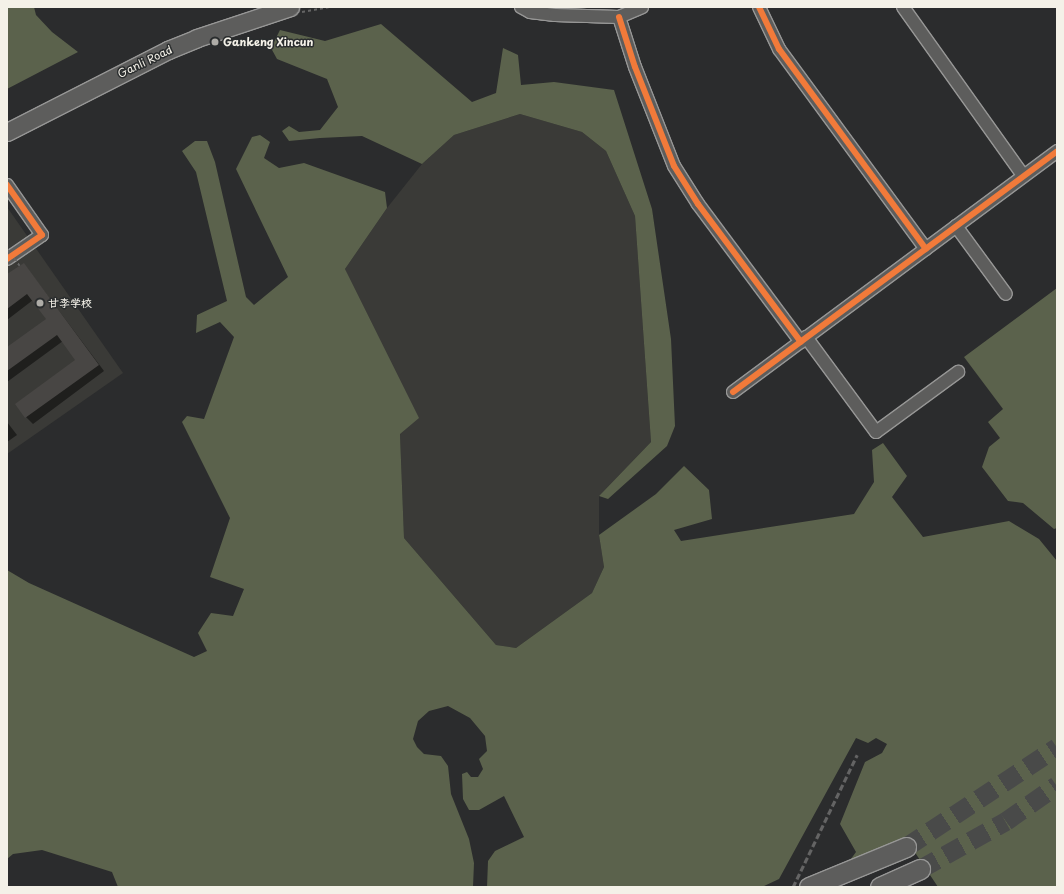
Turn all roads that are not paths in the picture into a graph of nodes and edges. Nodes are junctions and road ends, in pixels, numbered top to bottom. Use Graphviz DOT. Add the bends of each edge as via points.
graph roads {
  1 [pos="253,7"];
  2 [pos="290,7"];
  3 [pos="522,7"];
  4 [pos="642,7"];
  5 [pos="759,7"];
  6 [pos="903,7"];
  7 [pos="619,18"];
  8 [pos="7,119"];
  9 [pos="7,132"];
  10 [pos="1057,151"];
  11 [pos="1023,175"];
  12 [pos="7,184"];
  13 [pos="956,226"];
  14 [pos="926,249"];
  15 [pos="7,259"];
  16 [pos="1006,294"];
  17 [pos="803,340"];
  18 [pos="958,372"];
  19 [pos="733,392"];
  20 [pos="906,847"];
  21 [pos="920,869"];
  22 [pos="809,887"];
  23 [pos="880,887"];
  1 -- 8 [label="main road, Ganli Road" via="137,51"];
  2 -- 9 [label="main road, Ganli Road" via="168,50"];
  3 -- 7 [label="street" via="530,12 555,15"];
  4 -- 7 [label="street"];
  5 -- 14 [label="street" via="779,49"];
  6 -- 11 [label="street"];
  7 -- 17 [label="street" via="635,67 677,172 698,204"];
  10 -- 11 [label="street"];
  11 -- 13 [label="street"];
  12 -- 15 [label="street" via="42,234"];
  13 -- 14 [label="street"];
  13 -- 16 [label="street"];
  14 -- 17 [label="street"];
  17 -- 18 [label="street" via="876,432"];
  17 -- 19 [label="street"];
  20 -- 22 [label="main road"];
  21 -- 23 [label="main road"];
}
